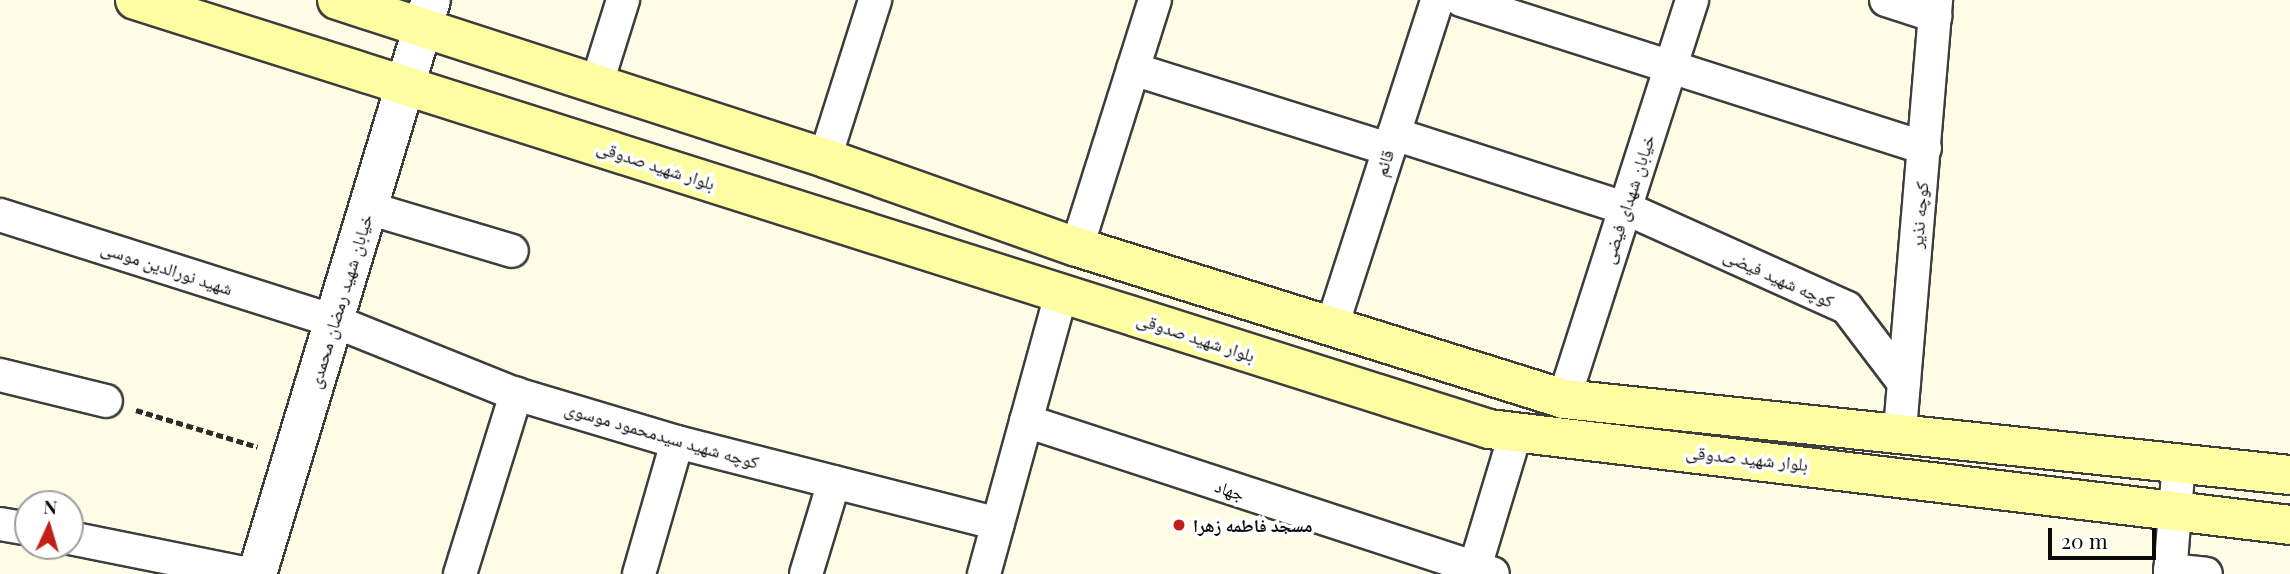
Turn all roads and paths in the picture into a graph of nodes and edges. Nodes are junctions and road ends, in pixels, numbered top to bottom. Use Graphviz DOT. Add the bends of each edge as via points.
graph roads {
  1 [pos="135,0"];
  2 [pos="337,0"];
  3 [pos="623,0"];
  4 [pos="876,0"];
  5 [pos="1155,0"];
  6 [pos="1437,0"];
  7 [pos="1461,0"];
  8 [pos="1692,0"];
  9 [pos="1886,0"];
  10 [pos="1936,8"];
  11 [pos="426,13"];
  12 [pos="1671,67"];
  13 [pos="1133,69"];
  14 [pos="597,83"];
  15 [pos="404,86"];
  16 [pos="1391,141"];
  17 [pos="1926,148"];
  18 [pos="825,158"];
  19 [pos="368,208"];
  20 [pos="1625,208"];
  21 [pos="0,215"];
  22 [pos="1077,247"];
  23 [pos="512,251"];
  24 [pos="1061,294"];
  25 [pos="334,321"];
  26 [pos="1332,326"];
  27 [pos="0,375"];
  28 [pos="1904,383"];
  29 [pos="516,394"];
  30 [pos="1564,399"];
  31 [pos="106,401"];
  32 [pos="1027,421"];
  33 [pos="1900,430"];
  34 [pos="1516,432"];
  35 [pos="677,442"];
  36 [pos="293,457"];
  37 [pos="2179,461"];
  38 [pos="2290,475"];
  39 [pos="834,482"];
  40 [pos="2176,509"];
  41 [pos="998,524"];
  42 [pos="2290,525"];
  43 [pos="84,541"];
  44 [pos="991,572"];
  45 [pos="2170,572"];
  46 [pos="1480,573"];
  47 [pos="249,574"];
  48 [pos="257,574"];
  49 [pos="460,574"];
  50 [pos="639,574"];
  51 [pos="806,574"];
  52 [pos="2206,574"];
  1 -- 15 [label="main road, بلوار شهید صدوقی"];
  2 -- 11 [label="main road"];
  3 -- 14 [label="street"];
  4 -- 18 [label="street"];
  5 -- 13 [label="street"];
  6 -- 16 [label="street, قائم"];
  7 -- 12 [label="street"];
  8 -- 12 [label="street, خیابان شهدای فیضی"];
  9 -- 10 [label="street"];
  10 -- 17 [label="street, کوچه نذیر"];
  11 -- 14 [label="main road"];
  11 -- 15 [label="street, خیابان شهید رمضان محمدی"];
  12 -- 17 [label="street"];
  12 -- 20 [label="street, خیابان شهدای فیضی"];
  13 -- 16 [label="street, کوچه شهید فیضی"];
  13 -- 22 [label="street"];
  14 -- 18 [label="main road"];
  15 -- 19 [label="street, خیابان شهید رمضان محمدی"];
  15 -- 24 [label="main road, بلوار شهید صدوقی"];
  16 -- 20 [label="street, کوچه شهید فیضی"];
  16 -- 26 [label="street, قائم"];
  17 -- 28 [label="street, کوچه نذیر"];
  18 -- 22 [label="main road"];
  19 -- 23 [label="street"];
  19 -- 25 [label="street, خیابان شهید رمضان محمدی"];
  20 -- 28 [label="street, کوچه شهید فیضی" via="1847,308"];
  20 -- 30 [label="street, خیابان شهدای فیضی"];
  21 -- 25 [label="street, شهید نورالدین موسی"];
  22 -- 24 [label="main road"];
  22 -- 26 [label="main road"];
  24 -- 32 [label="street"];
  24 -- 34 [label="main road, بلوار شهید صدوقی" via="1489,429"];
  25 -- 29 [label="street, کوچه شهید سیدمحمود موسوی"];
  25 -- 36 [label="street, خیابان شهید رمضان محمدی"];
  26 -- 30 [label="main road" via="1499,383"];
  27 -- 31 [label="street"];
  28 -- 33 [label="street, کوچه نذیر"];
  29 -- 35 [label="street, کوچه شهید سیدمحمود موسوی"];
  29 -- 49 [label="street"];
  30 -- 33 [label="main road"];
  31 -- 36 [label="path"];
  32 -- 41 [label="street"];
  32 -- 46 [label="street, جهاد"];
  33 -- 37 [label="main road"];
  34 -- 40 [label="main road, بلوار شهید صدوقی"];
  34 -- 46 [label="street"];
  35 -- 39 [label="street, کوچه شهید سیدمحمود موسوی"];
  35 -- 50 [label="street"];
  36 -- 48 [label="street, خیابان شهید رمضان محمدی"];
  37 -- 38 [label="main road"];
  37 -- 40 [label="street"];
  39 -- 41 [label="street, کوچه شهید سیدمحمود موسوی"];
  39 -- 51 [label="street"];
  40 -- 42 [label="main road, بلوار شهید صدوقی"];
  40 -- 45 [label="street"];
  41 -- 44 [label="street"];
  43 -- 47 [label="street"];
  45 -- 52 [label="street"];
}
